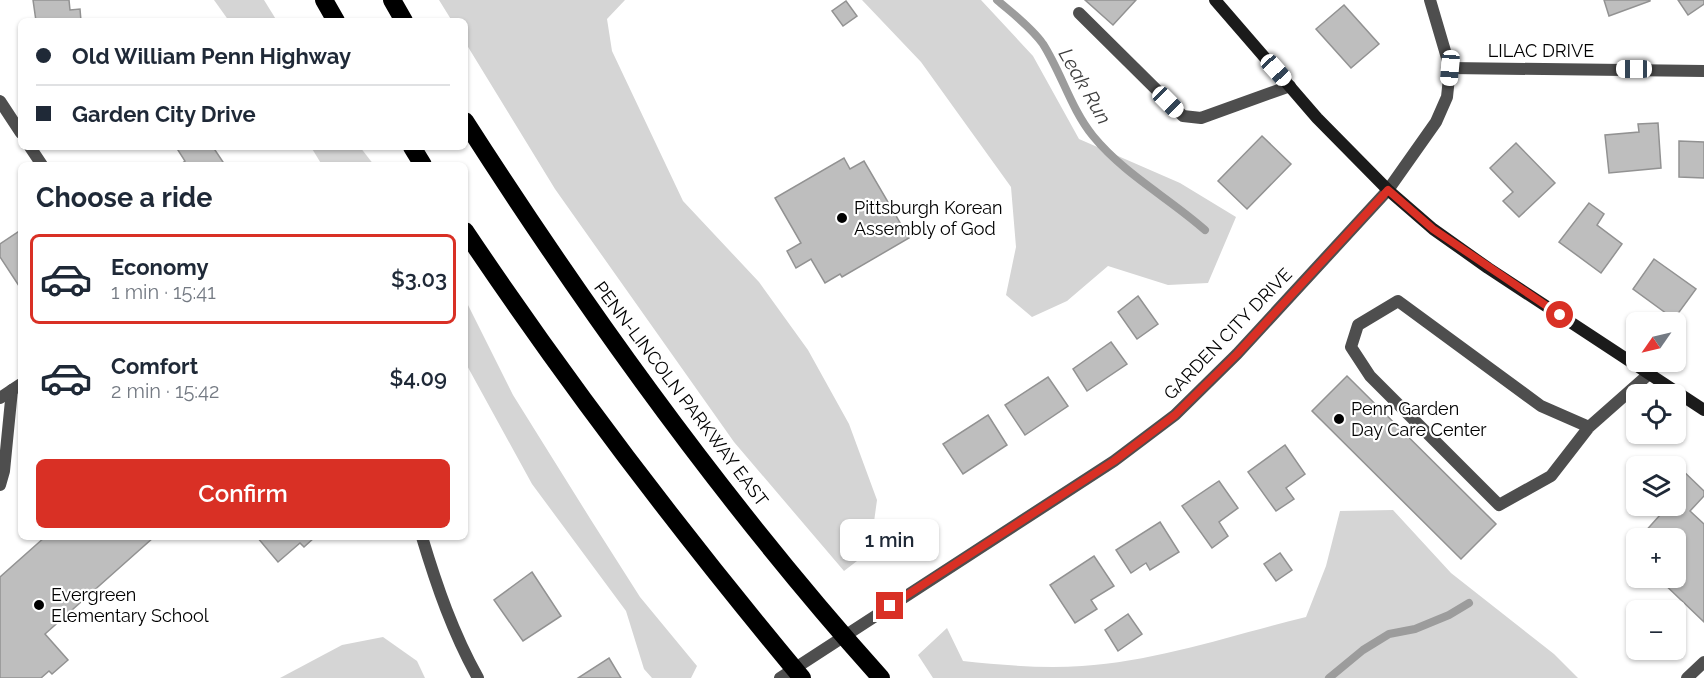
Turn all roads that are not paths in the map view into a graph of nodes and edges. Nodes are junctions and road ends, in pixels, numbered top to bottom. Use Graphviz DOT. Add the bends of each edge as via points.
graph roads {
  1 [pos="324,0"];
  2 [pos="392,0"];
  3 [pos="1215,0"];
  4 [pos="1430,0"];
  5 [pos="1079,13"];
  6 [pos="334,18"];
  7 [pos="402,18"];
  8 [pos="1450,68"];
  9 [pos="1704,71"];
  10 [pos="1290,86"];
  11 [pos="0,101"];
  12 [pos="468,126"];
  13 [pos="18,128"];
  14 [pos="1388,190"];
  15 [pos="468,236"];
  16 [pos="1649,374"];
  17 [pos="16,387"];
  18 [pos="0,398"];
  19 [pos="1704,410"];
  20 [pos="1589,427"];
  21 [pos="0,485"];
  22 [pos="423,540"];
  23 [pos="1704,662"];
  24 [pos="478,678"];
  25 [pos="780,678"];
  26 [pos="802,678"];
  27 [pos="881,678"];
  28 [pos="1687,678"];
  1 -- 6 [label="highway"];
  2 -- 7 [label="highway"];
  3 -- 10 [label="main road"];
  4 -- 8 [label="street, GARDEN CITY DRIVE"];
  5 -- 10 [label="street" via="1183,116 1201,118"];
  8 -- 9 [label="street, LILAC DRIVE"];
  8 -- 14 [label="street, GARDEN CITY DRIVE" via="1448,97 1436,122"];
  10 -- 14 [label="main road"];
  11 -- 13 [label="street"];
  12 -- 27 [label="highway, PENN-LINCOLN PARKWAY EAST" via="576,290 657,401 776,554"];
  14 -- 16 [label="main road" via="1433,229 1488,268"];
  14 -- 25 [label="street, GARDEN CITY DRIVE" via="1237,354 1175,415 1114,461"];
  15 -- 26 [label="highway" via="527,324 665,510"];
  16 -- 19 [label="main road"];
  16 -- 20 [label="street"];
  17 -- 18 [label="street"];
  17 -- 21 [label="street"];
  20 -- 20 [label="street" via="1541,406 1398,301 1358,325 1351,347 1370,376 1499,505 1551,476"];
  22 -- 24 [label="street" via="450,622"];
  23 -- 28 [label="street"];
}
